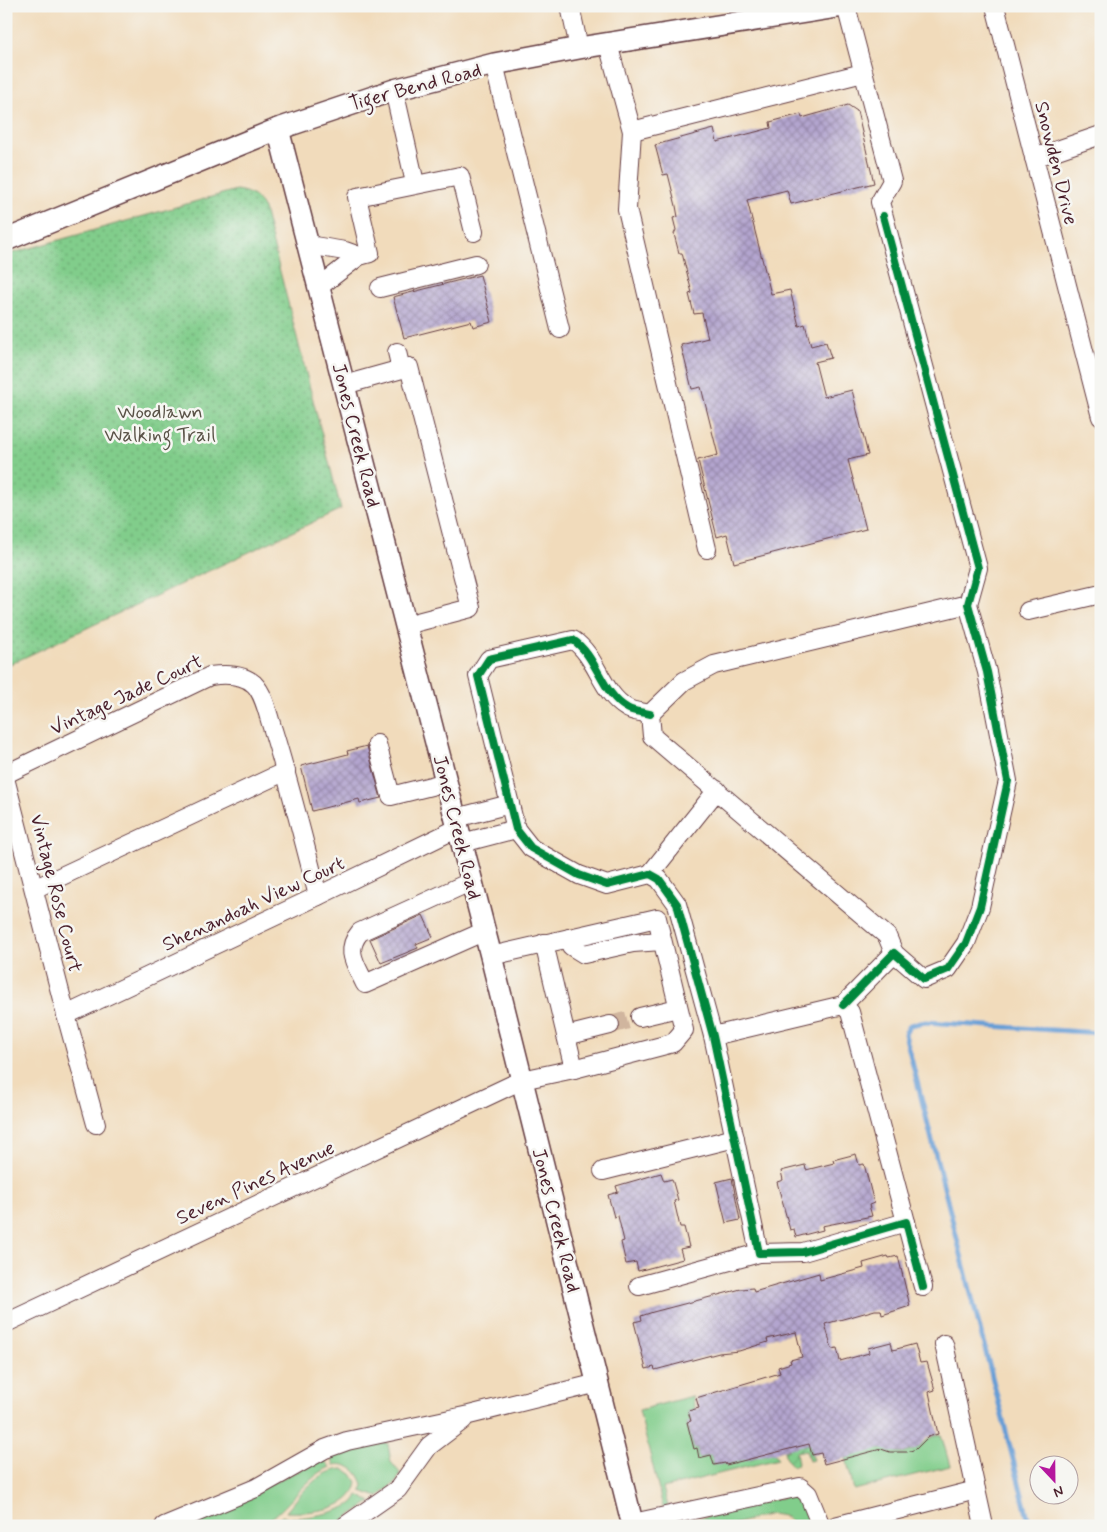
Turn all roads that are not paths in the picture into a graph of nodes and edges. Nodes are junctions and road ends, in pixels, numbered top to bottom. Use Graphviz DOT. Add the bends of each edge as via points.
graph roads {
  1 [pos="570,6"];
  2 [pos="996,6"];
  3 [pos="838,7"];
  4 [pos="608,44"];
  5 [pos="579,48"];
  6 [pos="494,64"];
  7 [pos="863,73"];
  8 [pos="394,90"];
  9 [pos="278,129"];
  10 [pos="632,131"];
  11 [pos="1101,135"];
  12 [pos="1034,158"];
  13 [pos="415,183"];
  14 [pos="474,232"];
  15 [pos="6,240"];
  16 [pos="308,246"];
  17 [pos="359,256"];
  18 [pos="476,264"];
  19 [pos="318,287"];
  20 [pos="380,288"];
  21 [pos="560,329"];
  22 [pos="396,352"];
  23 [pos="401,369"];
  24 [pos="344,386"];
  25 [pos="1101,417"];
  26 [pos="707,549"];
  27 [pos="1101,594"];
  28 [pos="968,604"];
  29 [pos="1028,611"];
  30 [pos="406,625"];
  31 [pos="650,714"];
  32 [pos="377,744"];
  33 [pos="286,771"];
  34 [pos="6,774"];
  35 [pos="6,782"];
  36 [pos="446,782"];
  37 [pos="717,790"];
  38 [pos="510,804"];
  39 [pos="516,829"];
  40 [pos="459,830"];
  41 [pos="650,874"];
  42 [pos="472,881"];
  43 [pos="34,889"];
  44 [pos="318,896"];
  45 [pos="485,931"];
  46 [pos="544,943"];
  47 [pos="894,953"];
  48 [pos="492,956"];
  49 [pos="843,1005"];
  50 [pos="678,1008"];
  51 [pos="66,1015"];
  52 [pos="640,1017"];
  53 [pos="610,1025"];
  54 [pos="566,1036"];
  55 [pos="713,1036"];
  56 [pos="574,1069"];
  57 [pos="522,1080"];
  58 [pos="96,1124"];
  59 [pos="734,1138"];
  60 [pos="603,1171"];
  61 [pos="906,1222"];
  62 [pos="759,1253"];
  63 [pos="639,1286"];
  64 [pos="923,1287"];
  65 [pos="6,1323"];
  66 [pos="944,1344"];
  67 [pos="598,1383"];
  68 [pos="469,1415"];
  69 [pos="976,1490"];
  70 [pos="633,1524"];
  71 [pos="164,1526"];
  72 [pos="346,1526"];
  73 [pos="821,1526"];
  74 [pos="835,1526"];
  75 [pos="984,1526"];
  1 -- 5 [label="street"];
  2 -- 12 [label="street, Snowden Drive"];
  3 -- 4 [label="main road, Tiger Bend Road"];
  3 -- 7 [label="street"];
  4 -- 5 [label="main road, Tiger Bend Road"];
  4 -- 10 [label="street"];
  5 -- 6 [label="main road, Tiger Bend Road"];
  6 -- 8 [label="main road, Tiger Bend Road"];
  6 -- 21 [label="street"];
  7 -- 10 [label="street"];
  7 -- 28 [label="street" via="892,181 880,202 883,216 978,568"];
  8 -- 9 [label="main road, Tiger Bend Road"];
  8 -- 13 [label="street"];
  9 -- 15 [label="main road, Tiger Bend Road"];
  9 -- 16 [label="main road, Jones Creek Road"];
  10 -- 26 [label="street" via="627,209"];
  11 -- 12 [label="street"];
  12 -- 25 [label="street, Snowden Drive"];
  13 -- 14 [label="street" via="460,176"];
  13 -- 17 [label="street" via="357,197 370,253"];
  16 -- 17 [label="street"];
  16 -- 19 [label="main road, Jones Creek Road"];
  17 -- 19 [label="street"];
  18 -- 20 [label="street"];
  19 -- 24 [label="main road, Jones Creek Road"];
  22 -- 23 [label="street"];
  23 -- 24 [label="street"];
  23 -- 30 [label="street" via="409,367 471,608"];
  24 -- 30 [label="main road, Jones Creek Road"];
  27 -- 29 [label="street"];
  28 -- 31 [label="street" via="714,665 684,681"];
  28 -- 47 [label="street" via="987,672 1008,781 980,907 966,944 948,969 924,979"];
  30 -- 36 [label="main road, Jones Creek Road"];
  31 -- 37 [label="street" via="652,736"];
  31 -- 38 [label="street" via="627,708 609,690 583,647 573,640 489,659 478,676"];
  32 -- 36 [label="street" via="391,796"];
  33 -- 34 [label="street, Vintage Jade Court" via="262,696 254,684 225,674 210,676"];
  33 -- 43 [label="street"];
  33 -- 44 [label="street, Vintage Jade Court"];
  35 -- 43 [label="street, Vintage Rose Court"];
  36 -- 40 [label="main road, Jones Creek Road"];
  37 -- 41 [label="street"];
  37 -- 47 [label="street" via="886,936"];
  38 -- 39 [label="street"];
  38 -- 40 [label="street"];
  39 -- 40 [label="street"];
  39 -- 41 [label="street" via="531,848 607,885"];
  40 -- 42 [label="main road, Jones Creek Road"];
  40 -- 44 [label="street, Shenandoah View Court"];
  41 -- 55 [label="street" via="659,879 677,904"];
  42 -- 45 [label="main road, Jones Creek Road"];
  42 -- 45 [label="street" via="360,932 352,945 353,957 365,984"];
  43 -- 51 [label="street, Vintage Rose Court"];
  44 -- 51 [label="street, Shenandoah View Court"];
  45 -- 48 [label="main road, Jones Creek Road"];
  46 -- 48 [label="street"];
  46 -- 50 [label="street" via="569,938 570,946 584,954 662,940"];
  46 -- 54 [label="street"];
  47 -- 49 [label="street"];
  48 -- 57 [label="main road, Jones Creek Road"];
  49 -- 55 [label="street"];
  49 -- 61 [label="street" via="850,1012"];
  50 -- 52 [label="street"];
  50 -- 56 [label="street, Seven Pines Avenue" via="684,1030 673,1043"];
  51 -- 58 [label="street, Vintage Rose Court"];
  53 -- 54 [label="street"];
  54 -- 56 [label="street"];
  55 -- 59 [label="street"];
  56 -- 57 [label="street, Seven Pines Avenue"];
  57 -- 65 [label="street, Seven Pines Avenue"];
  57 -- 67 [label="main road, Jones Creek Road"];
  59 -- 60 [label="street"];
  59 -- 62 [label="street"];
  61 -- 62 [label="street" via="803,1252"];
  61 -- 64 [label="street"];
  62 -- 63 [label="street"];
  66 -- 69 [label="street"];
  67 -- 68 [label="street"];
  67 -- 70 [label="main road, Jones Creek Road"];
  68 -- 71 [label="street" via="340,1444 256,1488"];
  68 -- 72 [label="street" via="429,1446 398,1490"];
  69 -- 74 [label="street"];
  69 -- 75 [label="street"];
  70 -- 73 [label="street" via="800,1487 808,1494"];
}
